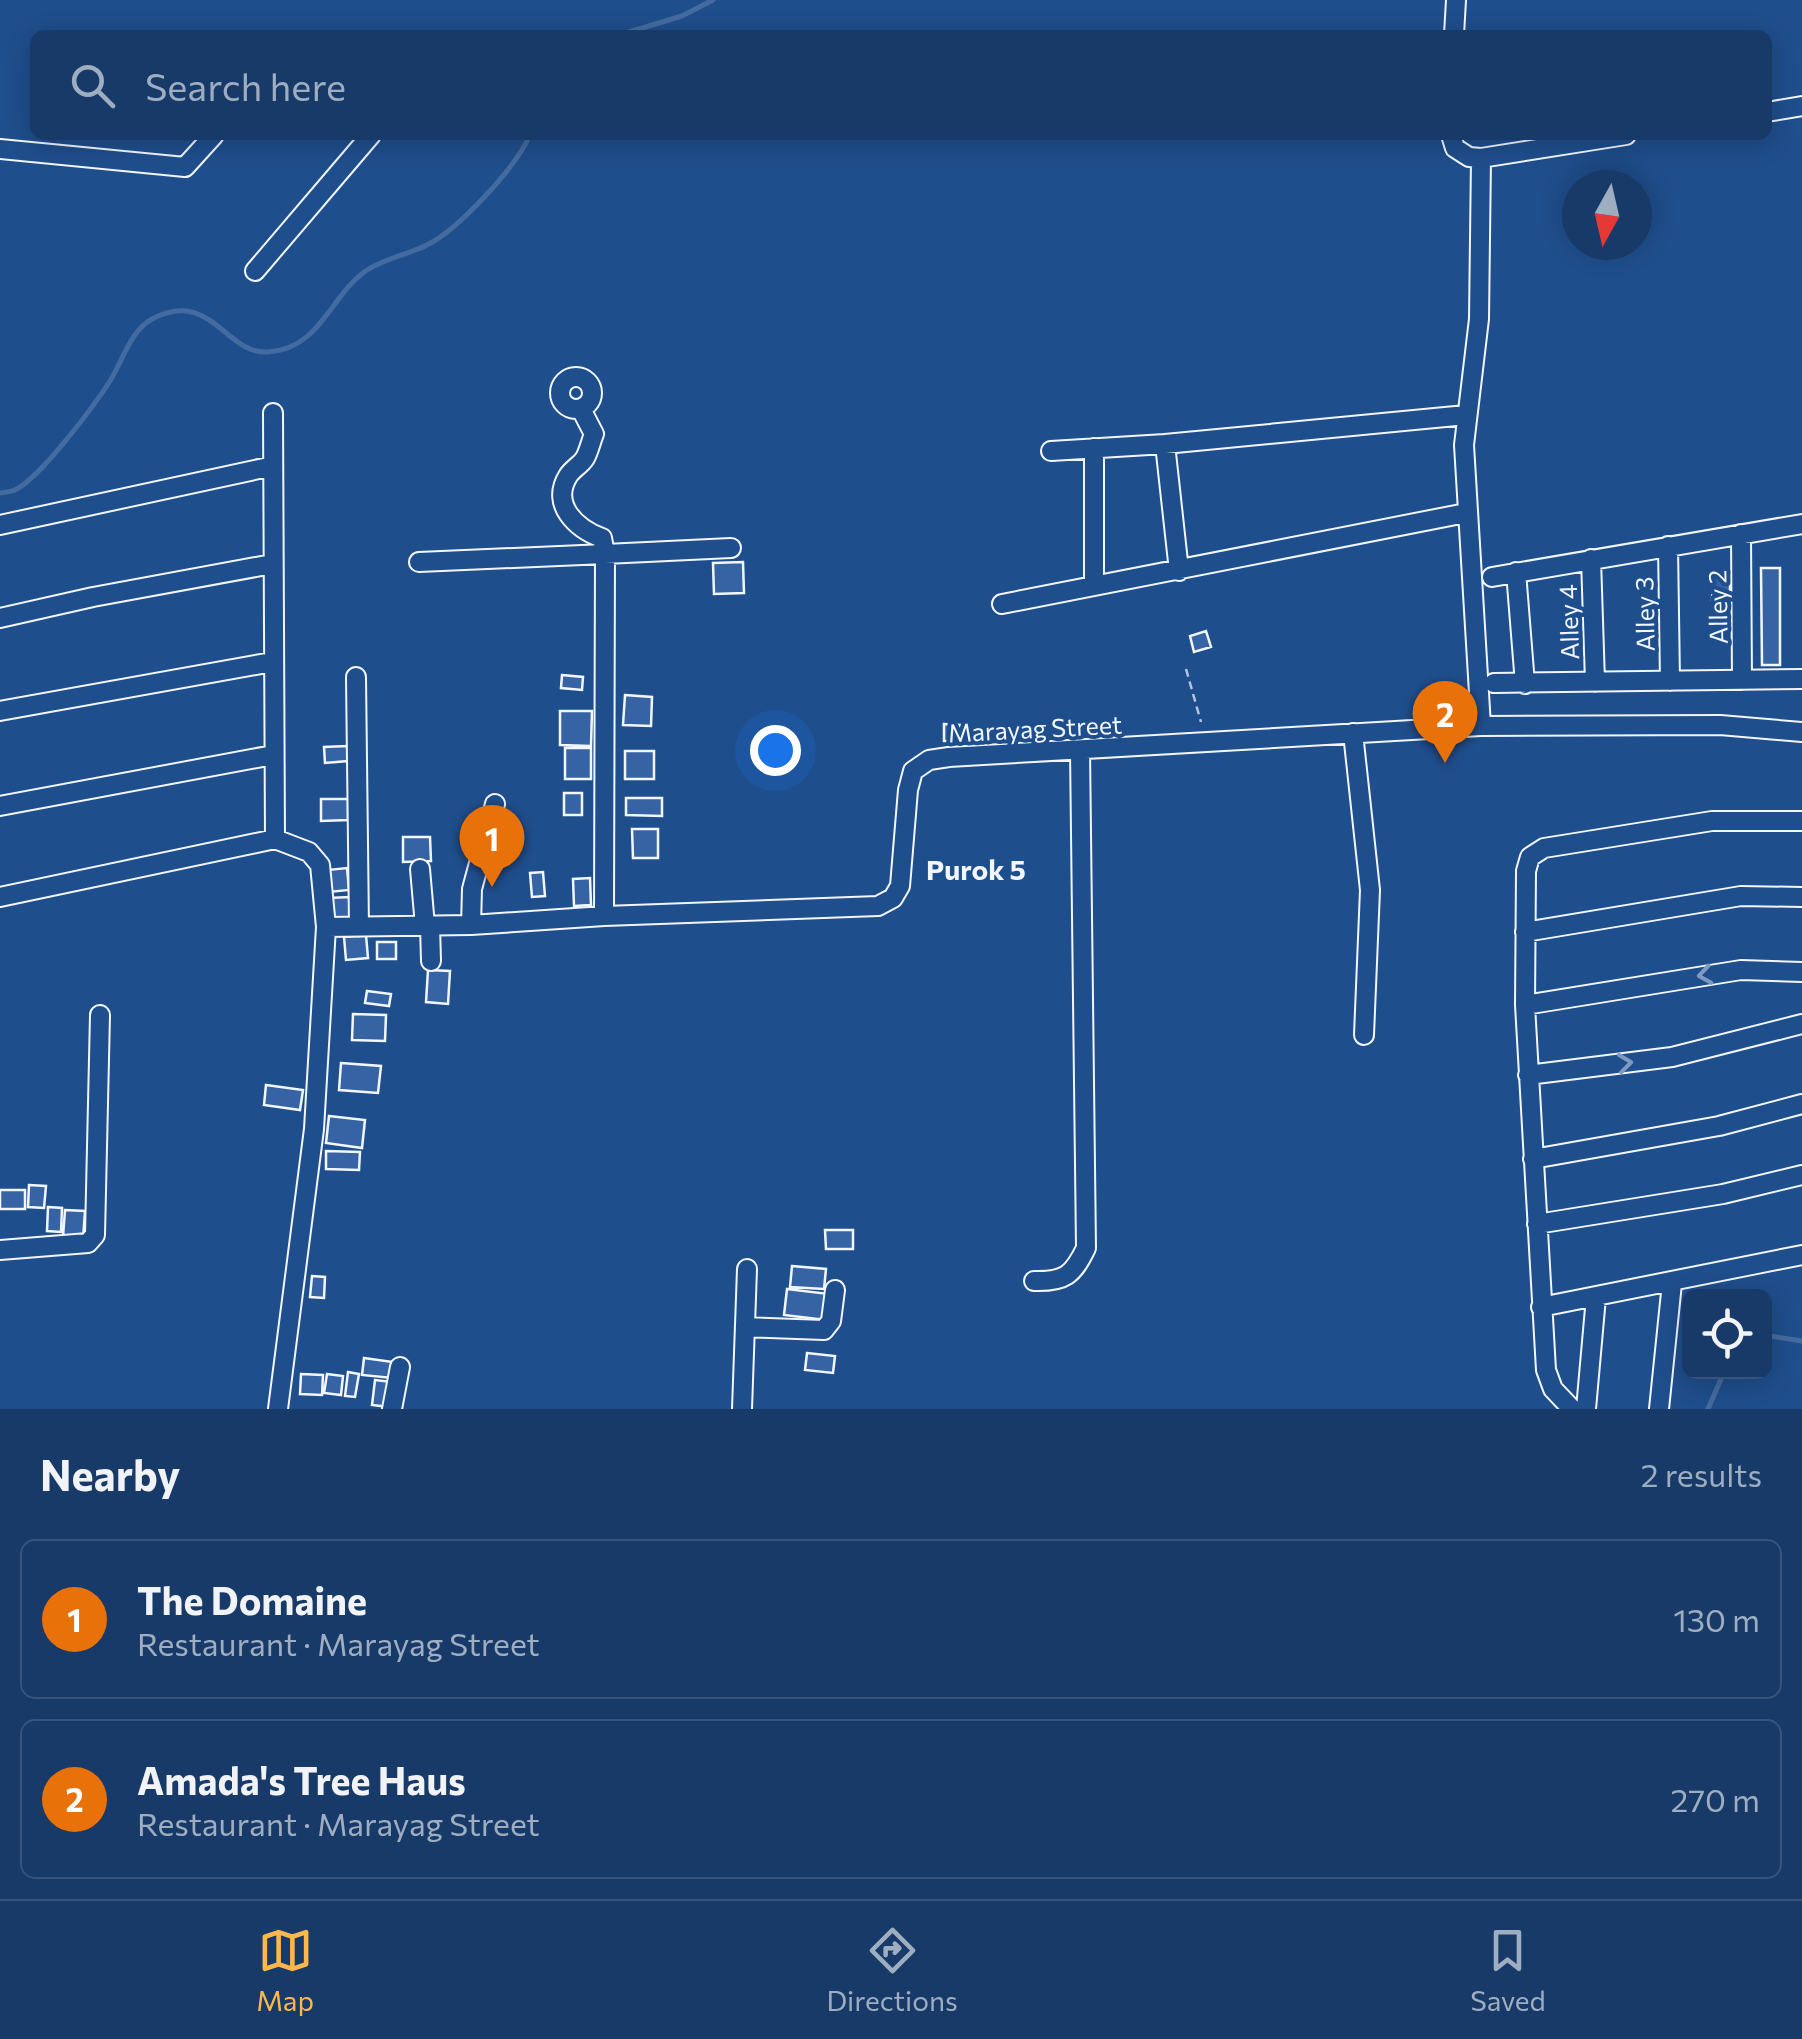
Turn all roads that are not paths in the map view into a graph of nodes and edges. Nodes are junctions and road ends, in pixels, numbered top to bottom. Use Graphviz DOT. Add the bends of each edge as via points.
graph roads {
  1 [pos="1456,0"];
  2 [pos="1454,30"];
  3 [pos="1802,106"];
  4 [pos="1772,111"];
  5 [pos="209,140"];
  6 [pos="367,140"];
  7 [pos="1453,140"];
  8 [pos="1594,140"];
  9 [pos="0,150"];
  10 [pos="1481,158"];
  11 [pos="255,270"];
  12 [pos="581,409"];
  13 [pos="273,413"];
  14 [pos="1466,416"];
  15 [pos="1166,444"];
  16 [pos="1094,448"];
  17 [pos="1051,452"];
  18 [pos="273,466"];
  19 [pos="1466,512"];
  20 [pos="0,524"];
  21 [pos="1802,524"];
  22 [pos="1741,534"];
  23 [pos="1668,546"];
  24 [pos="731,548"];
  25 [pos="606,554"];
  26 [pos="1591,560"];
  27 [pos="418,562"];
  28 [pos="272,564"];
  29 [pos="1179,571"];
  30 [pos="1516,572"];
  31 [pos="1492,576"];
  32 [pos="1094,586"];
  33 [pos="1002,604"];
  34 [pos="0,618"];
  35 [pos="272,662"];
  36 [pos="356,677"];
  37 [pos="1802,679"];
  38 [pos="1742,680"];
  39 [pos="1670,681"];
  40 [pos="1595,682"];
  41 [pos="1494,683"];
  42 [pos="1525,684"];
  43 [pos="0,711"];
  44 [pos="1480,726"];
  45 [pos="1802,732"];
  46 [pos="1353,733"];
  47 [pos="1080,750"];
  48 [pos="273,755"];
  49 [pos="495,804"];
  50 [pos="0,806"];
  51 [pos="1802,821"];
  52 [pos="275,840"];
  53 [pos="420,869"];
  54 [pos="0,897"];
  55 [pos="1802,897"];
  56 [pos="604,916"];
  57 [pos="470,924"];
  58 [pos="428,926"];
  59 [pos="326,927"];
  60 [pos="359,927"];
  61 [pos="1524,932"];
  62 [pos="431,961"];
  63 [pos="1802,972"];
  64 [pos="1525,1005"];
  65 [pos="100,1015"];
  66 [pos="1802,1024"];
  67 [pos="1364,1035"];
  68 [pos="1528,1074"];
  69 [pos="1802,1104"];
  70 [pos="1532,1159"];
  71 [pos="1802,1175"];
  72 [pos="1537,1224"];
  73 [pos="0,1250"];
  74 [pos="1802,1256"];
  75 [pos="747,1269"];
  76 [pos="1034,1281"];
  77 [pos="1672,1283"];
  78 [pos="835,1290"];
  79 [pos="1596,1297"];
  80 [pos="1541,1307"];
  81 [pos="744,1328"];
  82 [pos="400,1367"];
  83 [pos="278,1409"];
  84 [pos="392,1409"];
  85 [pos="742,1409"];
  86 [pos="1572,1409"];
  87 [pos="1586,1409"];
  88 [pos="1658,1409"];
  1 -- 2 [label="street"];
  3 -- 4 [label="street"];
  5 -- 9 [label="street" via="185,167"];
  6 -- 11 [label="street"];
  7 -- 10 [label="street" via="1469,157"];
  8 -- 10 [label="street"];
  10 -- 14 [label="street" via="1479,319"];
  12 -- 25 [label="street" via="594,434 585,458 566,478 564,504 570,520 602,538"];
  13 -- 18 [label="street"];
  14 -- 15 [label="street"];
  14 -- 19 [label="street"];
  15 -- 16 [label="street"];
  15 -- 29 [label="street"];
  16 -- 17 [label="street"];
  16 -- 32 [label="street"];
  18 -- 20 [label="street"];
  18 -- 28 [label="street"];
  19 -- 29 [label="street"];
  19 -- 44 [label="street"];
  21 -- 22 [label="street"];
  22 -- 23 [label="street"];
  22 -- 38 [label="street, Alley 2"];
  23 -- 26 [label="street"];
  23 -- 39 [label="street, Alley 3"];
  24 -- 25 [label="street"];
  25 -- 27 [label="street"];
  25 -- 56 [label="street"];
  26 -- 30 [label="street"];
  26 -- 40 [label="street, Alley 4"];
  28 -- 34 [label="street"];
  28 -- 35 [label="street"];
  29 -- 32 [label="street"];
  30 -- 31 [label="street"];
  30 -- 42 [label="street"];
  32 -- 33 [label="street"];
  35 -- 43 [label="street"];
  35 -- 48 [label="street"];
  36 -- 60 [label="street"];
  37 -- 38 [label="street"];
  38 -- 39 [label="street"];
  39 -- 40 [label="street"];
  40 -- 42 [label="street"];
  41 -- 42 [label="street"];
  44 -- 45 [label="street, Marayag Street" via="1720,725"];
  44 -- 46 [label="street, Marayag Street"];
  46 -- 47 [label="street, Marayag Street"];
  46 -- 67 [label="street" via="1370,890"];
  47 -- 56 [label="street, Marayag Street" via="948,757 913,771 900,886 878,906"];
  47 -- 76 [label="street" via="1086,1248 1075,1271 1052,1282"];
  48 -- 50 [label="street"];
  48 -- 52 [label="street"];
  49 -- 57 [label="street" via="472,889"];
  51 -- 61 [label="street" via="1712,822 1544,848 1530,857 1526,871"];
  52 -- 54 [label="street"];
  52 -- 59 [label="street" via="309,852 320,865"];
  53 -- 58 [label="street"];
  55 -- 61 [label="street" via="1742,896"];
  56 -- 57 [label="street, Marayag Street"];
  57 -- 58 [label="street, Marayag Street"];
  58 -- 60 [label="street, Marayag Street"];
  58 -- 62 [label="street"];
  59 -- 60 [label="street, Marayag Street"];
  59 -- 83 [label="street" via="314,1128"];
  61 -- 64 [label="street"];
  63 -- 64 [label="street, one-way" via="1741,970"];
  64 -- 68 [label="street"];
  65 -- 73 [label="street" via="96,1235 88,1243"];
  68 -- 66 [label="street, one-way" via="1672,1057"];
  68 -- 70 [label="street"];
  69 -- 70 [label="street" via="1720,1126"];
  70 -- 72 [label="street"];
  71 -- 72 [label="street"];
  72 -- 80 [label="street"];
  74 -- 77 [label="street"];
  75 -- 81 [label="street"];
  77 -- 79 [label="street"];
  77 -- 88 [label="street"];
  78 -- 81 [label="street" via="824,1330"];
  79 -- 80 [label="street"];
  79 -- 87 [label="street"];
  80 -- 86 [label="street" via="1546,1370"];
  81 -- 85 [label="street"];
  82 -- 84 [label="street"];
}
